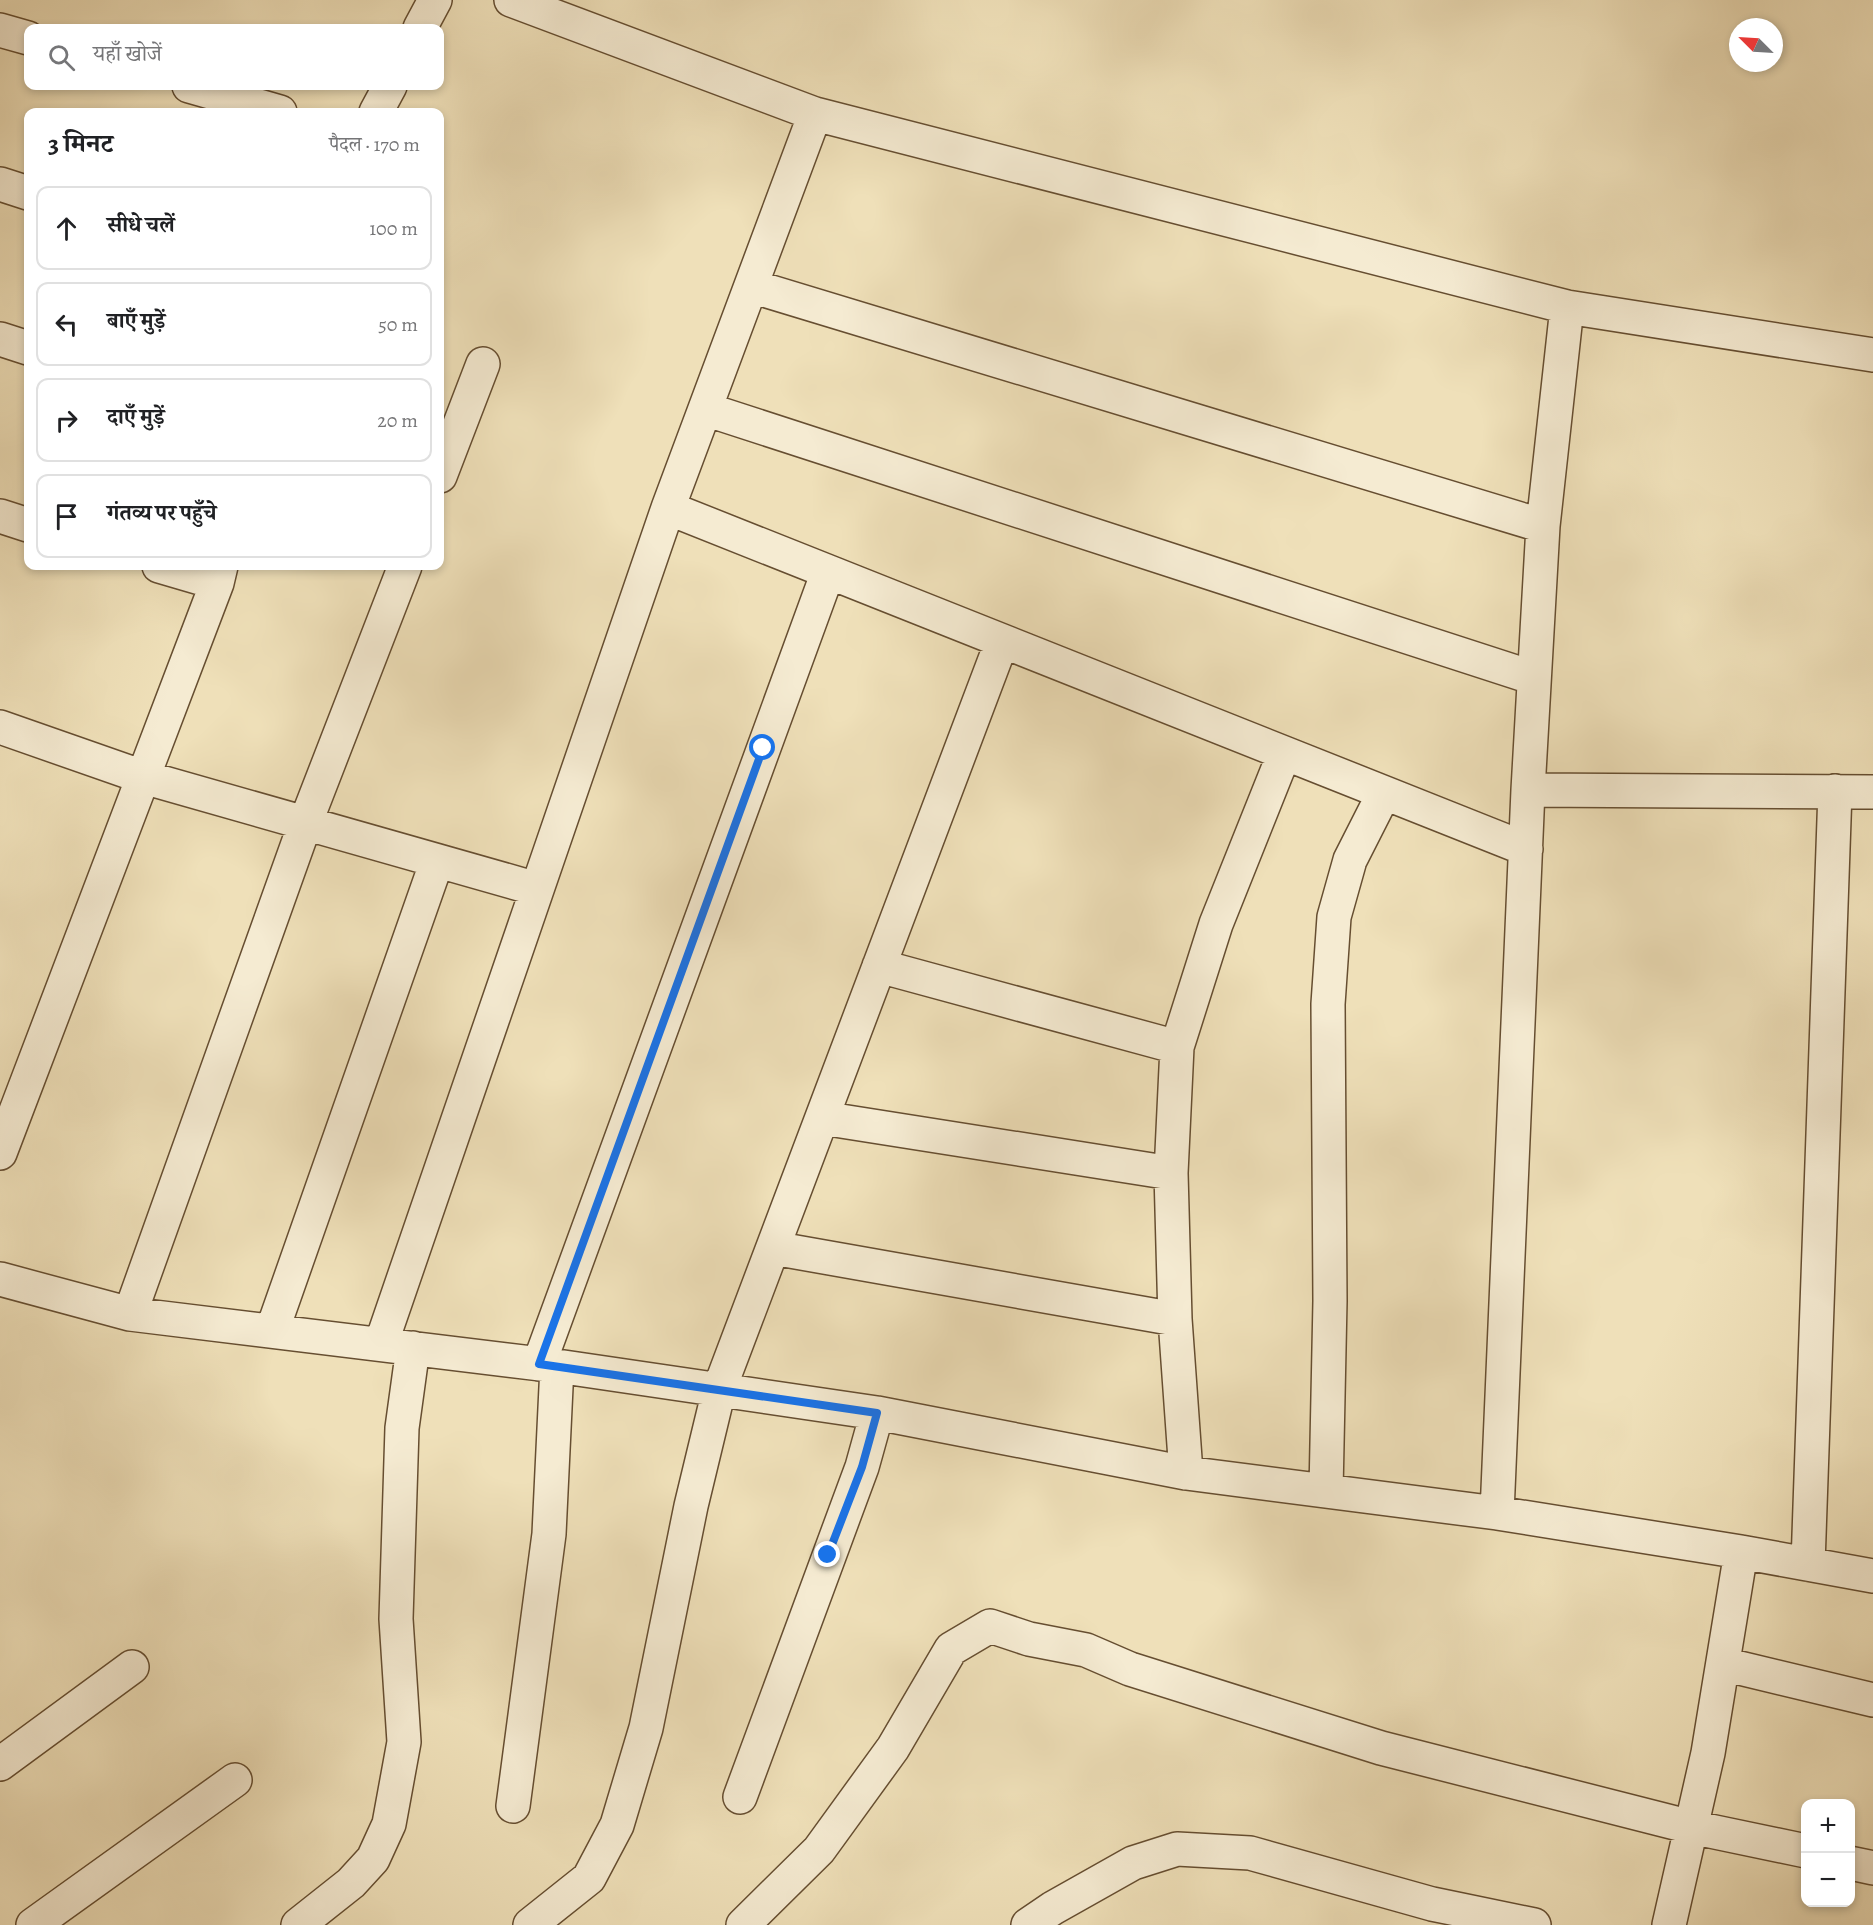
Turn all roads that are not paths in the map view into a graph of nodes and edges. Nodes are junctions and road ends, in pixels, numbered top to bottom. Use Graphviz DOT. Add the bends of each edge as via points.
graph roads {
  1 [pos="435,0"];
  2 [pos="511,0"];
  3 [pos="422,24"];
  4 [pos="0,30"];
  5 [pos="24,37"];
  6 [pos="203,90"];
  7 [pos="388,90"];
  8 [pos="266,108"];
  9 [pos="378,108"];
  10 [pos="815,114"];
  11 [pos="0,184"];
  12 [pos="24,192"];
  13 [pos="751,286"];
  14 [pos="1568,308"];
  15 [pos="0,339"];
  16 [pos="24,347"];
  17 [pos="1873,355"];
  18 [pos="483,364"];
  19 [pos="705,409"];
  20 [pos="444,466"];
  21 [pos="668,508"];
  22 [pos="0,516"];
  23 [pos="24,524"];
  24 [pos="1543,526"];
  25 [pos="189,570"];
  26 [pos="403,570"];
  27 [pos="828,572"];
  28 [pos="219,574"];
  29 [pos="1002,641"];
  30 [pos="1534,678"];
  31 [pos="0,727"];
  32 [pos="1284,754"];
  33 [pos="143,777"];
  34 [pos="1528,790"];
  35 [pos="1835,791"];
  36 [pos="1873,792"];
  37 [pos="1384,793"];
  38 [pos="305,824"];
  39 [pos="1526,849"];
  40 [pos="438,861"];
  41 [pos="537,889"];
  42 [pos="879,966"];
  43 [pos="1177,1047"];
  44 [pos="822,1118"];
  45 [pos="0,1153"];
  46 [pos="1171,1173"];
  47 [pos="773,1248"];
  48 [pos="0,1279"];
  49 [pos="130,1314"];
  50 [pos="1175,1319"];
  51 [pos="272,1331"];
  52 [pos="381,1344"];
  53 [pos="413,1348"];
  54 [pos="548,1365"];
  55 [pos="719,1390"];
  56 [pos="877,1413"];
  57 [pos="1186,1473"];
  58 [pos="1326,1491"];
  59 [pos="1497,1513"];
  60 [pos="1741,1552"];
  61 [pos="1808,1564"];
  62 [pos="1873,1576"];
  63 [pos="1723,1664"];
  64 [pos="132,1667"];
  65 [pos="1873,1700"];
  66 [pos="0,1764"];
  67 [pos="235,1780"];
  68 [pos="740,1797"];
  69 [pos="513,1806"];
  70 [pos="1691,1827"];
  71 [pos="1801,1850"];
  72 [pos="1855,1864"];
  73 [pos="1873,1868"];
  74 [pos="33,1925"];
  75 [pos="298,1925"];
  76 [pos="530,1925"];
  77 [pos="743,1925"];
  78 [pos="1028,1925"];
  79 [pos="1534,1925"];
  80 [pos="1669,1925"];
  1 -- 3 [label="street"];
  2 -- 10 [label="street"];
  4 -- 5 [label="street"];
  6 -- 8 [label="street"];
  7 -- 9 [label="street"];
  10 -- 13 [label="street"];
  10 -- 14 [label="street"];
  11 -- 12 [label="street"];
  13 -- 19 [label="street"];
  13 -- 24 [label="street"];
  14 -- 17 [label="street"];
  14 -- 24 [label="street"];
  15 -- 16 [label="street"];
  18 -- 20 [label="street"];
  19 -- 21 [label="street"];
  19 -- 30 [label="street"];
  21 -- 27 [label="street"];
  21 -- 41 [label="street"];
  22 -- 23 [label="street"];
  24 -- 30 [label="street"];
  25 -- 28 [label="street"];
  26 -- 38 [label="street"];
  27 -- 29 [label="street"];
  27 -- 54 [label="street"];
  28 -- 33 [label="street"];
  29 -- 32 [label="street"];
  29 -- 42 [label="street"];
  30 -- 34 [label="street"];
  31 -- 33 [label="street"];
  32 -- 37 [label="street"];
  32 -- 43 [label="street" via="1216,924"];
  33 -- 38 [label="street"];
  33 -- 45 [label="street"];
  34 -- 35 [label="street"];
  34 -- 39 [label="street"];
  35 -- 36 [label="street"];
  35 -- 61 [label="street"];
  37 -- 39 [label="street"];
  37 -- 58 [label="street" via="1350,860 1334,917 1328,1004 1330,1302"];
  38 -- 40 [label="street"];
  38 -- 49 [label="street"];
  39 -- 59 [label="street"];
  40 -- 41 [label="street"];
  40 -- 51 [label="street"];
  41 -- 52 [label="street"];
  42 -- 43 [label="street"];
  42 -- 44 [label="street"];
  43 -- 46 [label="street"];
  44 -- 46 [label="street"];
  44 -- 47 [label="street"];
  46 -- 50 [label="street"];
  47 -- 50 [label="street"];
  47 -- 55 [label="street"];
  48 -- 49 [label="street"];
  49 -- 51 [label="street"];
  50 -- 57 [label="street"];
  51 -- 52 [label="street"];
  52 -- 53 [label="street"];
  53 -- 54 [label="street"];
  53 -- 75 [label="street" via="402,1428 396,1619 404,1742 389,1824 374,1859 351,1884"];
  54 -- 55 [label="street"];
  54 -- 69 [label="street" via="549,1534"];
  55 -- 56 [label="street"];
  55 -- 76 [label="street" via="646,1728 616,1825 589,1878"];
  56 -- 57 [label="street"];
  56 -- 68 [label="street" via="862,1467"];
  57 -- 58 [label="street"];
  58 -- 59 [label="street"];
  59 -- 60 [label="street"];
  60 -- 61 [label="street"];
  60 -- 63 [label="street"];
  61 -- 62 [label="street"];
  63 -- 65 [label="street"];
  63 -- 70 [label="street"];
  64 -- 66 [label="street"];
  67 -- 74 [label="street"];
  70 -- 71 [label="street"];
  70 -- 77 [label="street" via="1381,1748 1130,1669 1086,1650 1029,1640 990,1626 951,1649 893,1748 819,1850"];
  70 -- 80 [label="street"];
  72 -- 73 [label="street"];
  78 -- 79 [label="street" via="1133,1863 1177,1850 1250,1853 1432,1904"];
}
